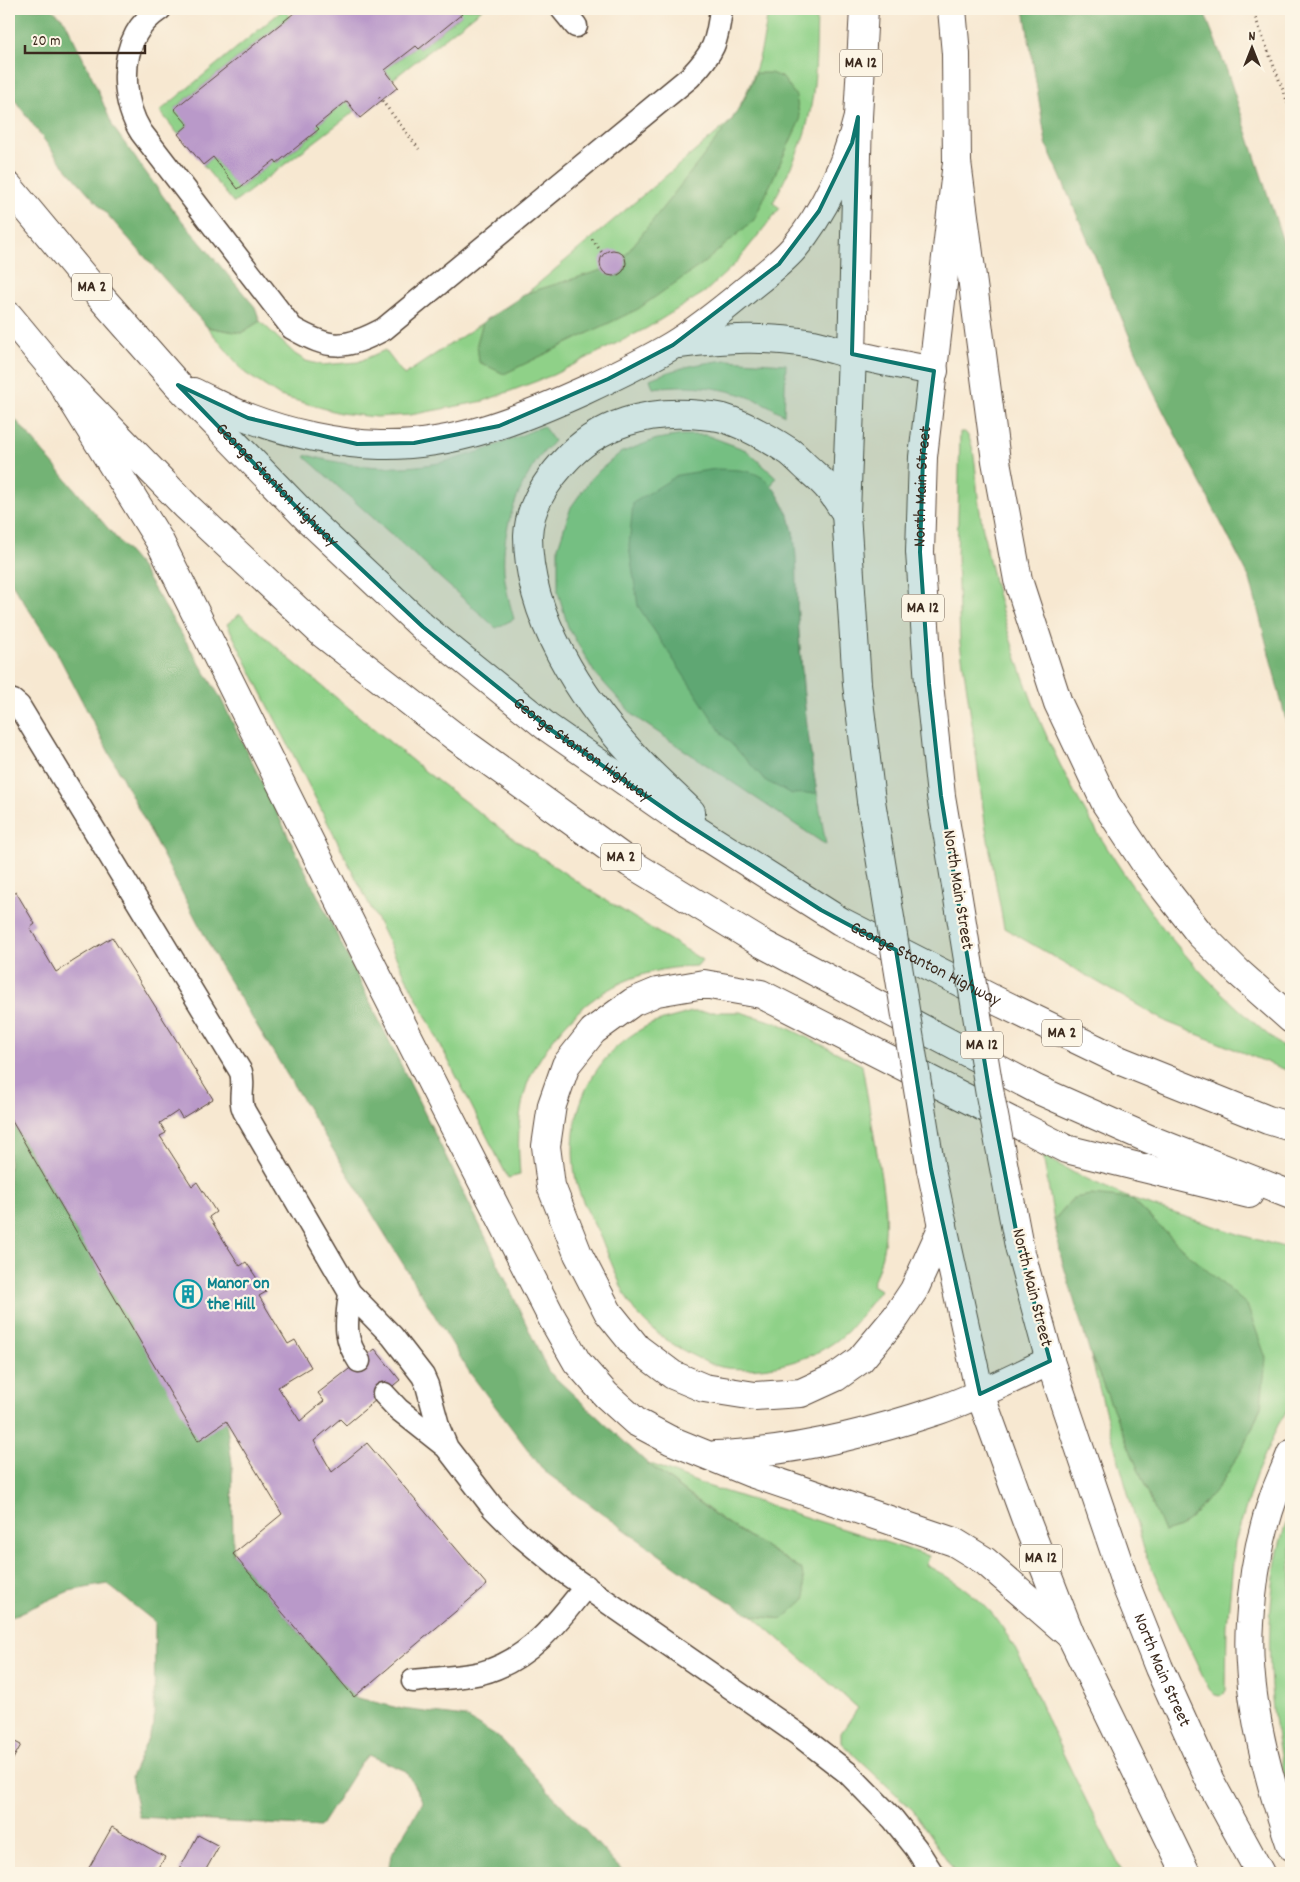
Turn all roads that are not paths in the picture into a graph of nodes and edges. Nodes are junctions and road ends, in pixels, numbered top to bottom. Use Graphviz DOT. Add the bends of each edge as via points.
graph roads {
  1 [pos="160,9"];
  2 [pos="562,9"];
  3 [pos="721,9"];
  4 [pos="864,9"];
  5 [pos="952,9"];
  6 [pos="576,26"];
  7 [pos="858,117"];
  8 [pos="957,162"];
  9 [pos="9,187"];
  10 [pos="9,316"];
  11 [pos="673,345"];
  12 [pos="852,354"];
  13 [pos="53,368"];
  14 [pos="934,371"];
  15 [pos="178,384"];
  16 [pos="846,514"];
  17 [pos="9,700"];
  18 [pos="728,851"];
  19 [pos="1291,1019"];
  20 [pos="1291,1127"];
  21 [pos="1291,1194"];
  22 [pos="1291,1204"];
  23 [pos="943,1226"];
  24 [pos="350,1293"];
  25 [pos="360,1360"];
  26 [pos="1050,1361"];
  27 [pos="384,1394"];
  28 [pos="980,1394"];
  29 [pos="447,1448"];
  30 [pos="1291,1454"];
  31 [pos="707,1455"];
  32 [pos="586,1586"];
  33 [pos="1071,1636"];
  34 [pos="413,1681"];
  35 [pos="1291,1846"];
  36 [pos="932,1873"];
  37 [pos="1186,1873"];
  38 [pos="1260,1873"];
  1 -- 3 [label="lane" via="136,33 130,48 126,75 133,119 292,328 313,340 332,345 349,344 384,329 690,77 714,48"];
  2 -- 6 [label="lane"];
  4 -- 7 [label="main road, MA 12"];
  5 -- 8 [label="main road, North Main Street / MA 12" via="956,54"];
  7 -- 11 [label="main road" via="842,168 794,248 728,305"];
  7 -- 12 [label="main road, MA 12"];
  8 -- 14 [label="main road, North Main Street / MA 12"];
  8 -- 19 [label="main road" via="996,461 1018,580 1058,703 1106,804 1147,866 1200,934"];
  9 -- 15 [label="main road, George Stanton Highway / MA 2"];
  10 -- 13 [label="main road, MA 2"];
  11 -- 12 [label="main road" via="720,338 758,338 814,344"];
  11 -- 15 [label="main road" via="608,379 499,426 414,443 356,444 302,433 248,418"];
  12 -- 14 [label="main road"];
  12 -- 16 [label="main road, MA 12"];
  13 -- 21 [label="main road, MA 2" via="186,506 323,634 462,742 630,863 762,944 1036,1089 1149,1139"];
  13 -- 31 [label="main road" via="159,540 367,956 577,1362 636,1422"];
  14 -- 26 [label="main road, North Main Street / MA 12, bridge" via="923,457 920,552 928,684 949,844 990,1095 1019,1246"];
  15 -- 18 [label="main road, George Stanton Highway / MA 2" via="309,520 423,627 547,727"];
  16 -- 18 [label="main road" via="828,488 791,453 748,428 722,417 664,413 640,417 600,433 583,444 553,475 539,495 530,518 528,536 538,599 568,667 621,741"];
  16 -- 23 [label="main road, MA 12, bridge" via="857,684 871,801"];
  17 -- 24 [label="lane" via="19,706 241,1072 244,1111"];
  18 -- 20 [label="main road, George Stanton Highway / MA 2" via="827,914 995,1000 1121,1061"];
  22 -- 23 [label="main road" via="1066,1149 760,994 704,984 657,992 633,1002 593,1030 566,1065 552,1105 546,1146 551,1186 578,1254 608,1312 637,1348 680,1378 704,1388 755,1396 801,1393 836,1377 860,1360 896,1317 914,1290"];
  23 -- 28 [label="main road, MA 12"];
  24 -- 25 [label="lane" via="347,1337"];
  24 -- 29 [label="lane" via="392,1336 423,1376 438,1429"];
  26 -- 28 [label="main road"];
  26 -- 38 [label="main road, North Main Street / MA 12" via="1127,1588 1159,1668 1210,1781"];
  27 -- 29 [label="lane"];
  28 -- 31 [label="main road" via="846,1438 746,1454"];
  28 -- 33 [label="main road, MA 12"];
  29 -- 32 [label="lane" via="494,1510 567,1574"];
  30 -- 35 [label="main road" via="1275,1494 1259,1552 1250,1624 1252,1680 1265,1762"];
  31 -- 33 [label="main road" via="954,1542 985,1561"];
  32 -- 34 [label="lane" via="555,1626 515,1658 482,1672"];
  32 -- 36 [label="lane" via="848,1773 893,1820"];
  33 -- 37 [label="main road, MA 12"];
}
